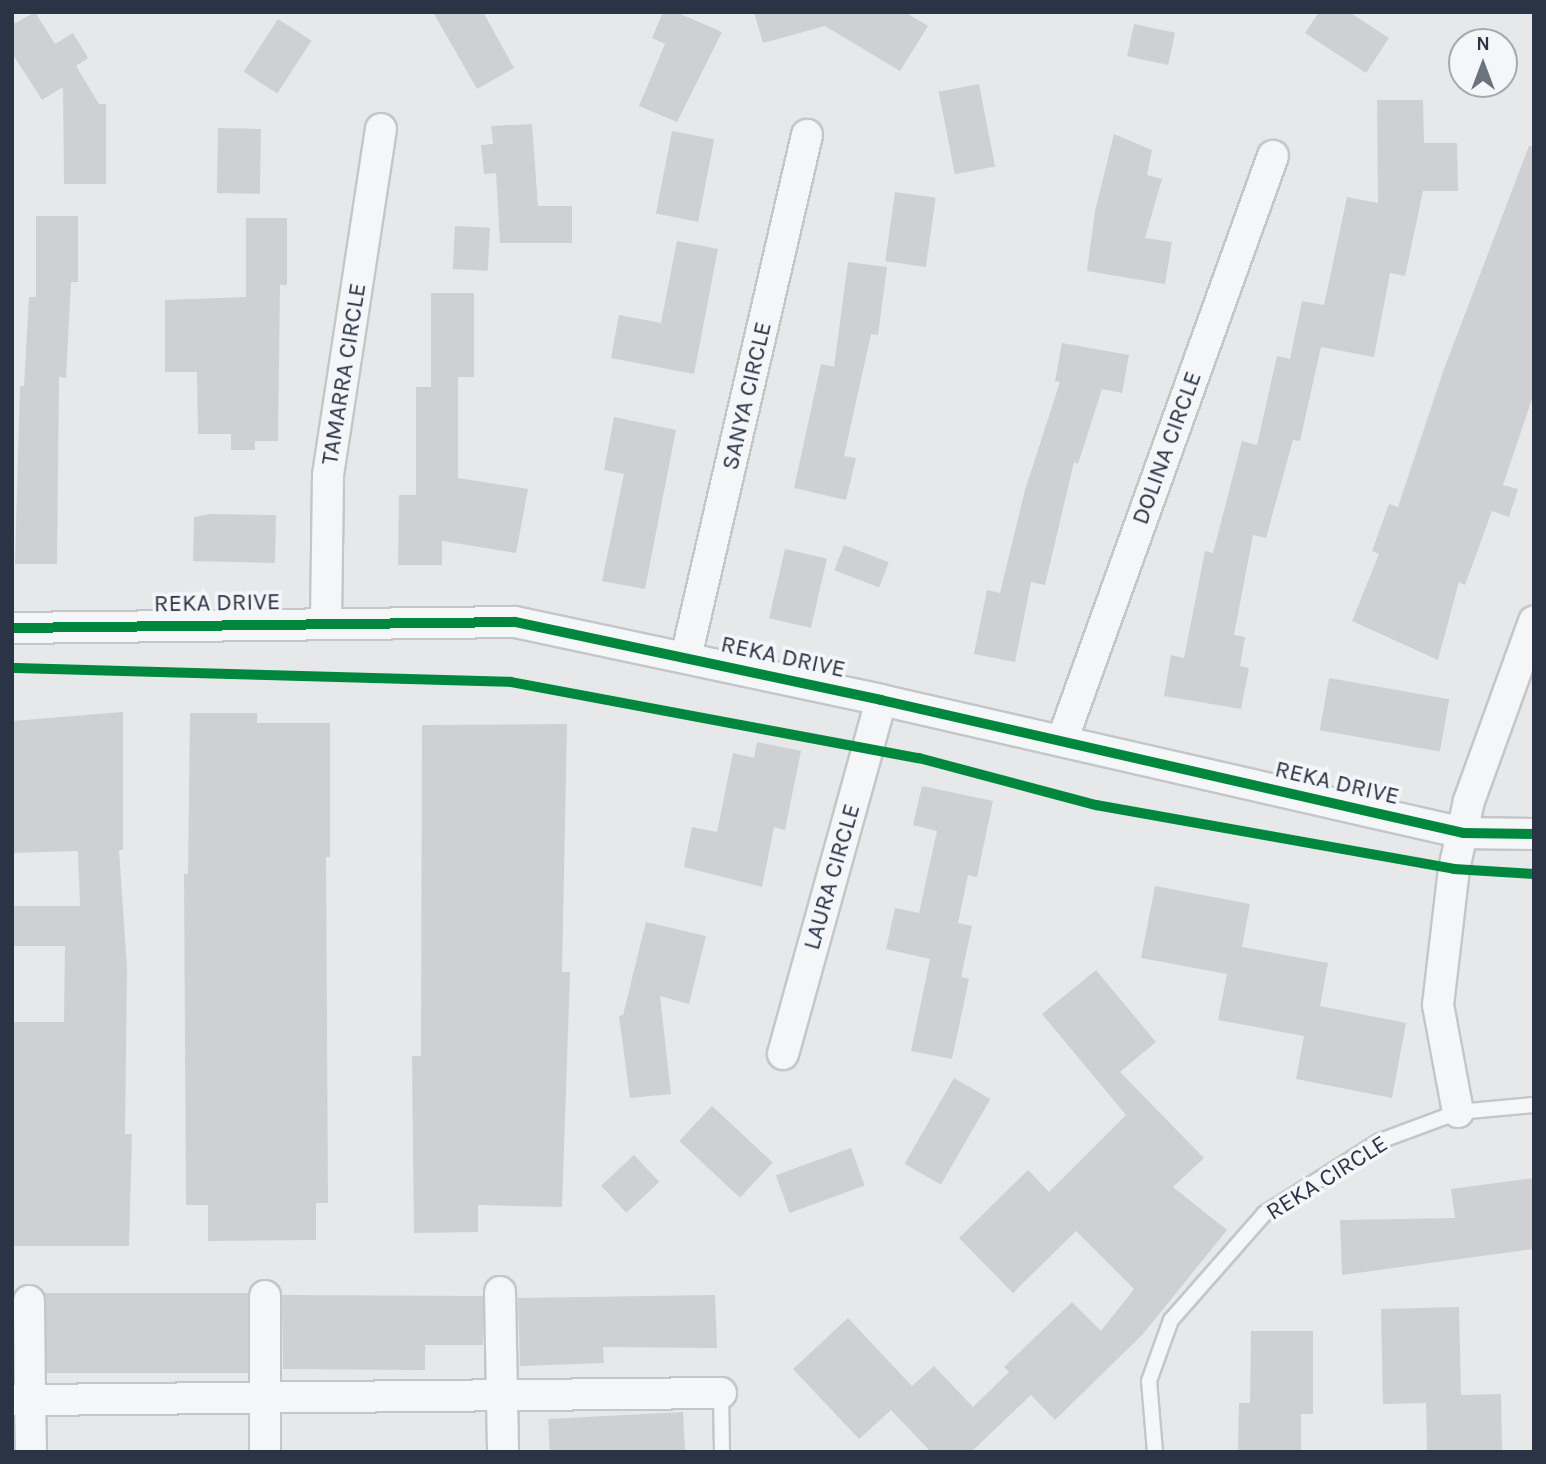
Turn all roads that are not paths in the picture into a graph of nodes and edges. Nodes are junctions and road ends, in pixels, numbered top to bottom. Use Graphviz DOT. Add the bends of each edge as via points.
graph roads {
  1 [pos="381,129"];
  2 [pos="807,135"];
  3 [pos="1273,156"];
  4 [pos="326,621"];
  5 [pos="1534,621"];
  6 [pos="12,628"];
  7 [pos="686,657"];
  8 [pos="881,700"];
  9 [pos="1062,741"];
  10 [pos="1463,833"];
  11 [pos="1534,834"];
  12 [pos="783,1054"];
  13 [pos="1534,1105"];
  14 [pos="1458,1112"];
  15 [pos="500,1292"];
  16 [pos="265,1296"];
  17 [pos="29,1301"];
  18 [pos="721,1392"];
  19 [pos="502,1395"];
  20 [pos="265,1397"];
  21 [pos="21,1400"];
  22 [pos="31,1452"];
  23 [pos="265,1452"];
  24 [pos="503,1452"];
  25 [pos="722,1452"];
  26 [pos="1155,1452"];
  1 -- 4 [label="street, TAMARRA CIRCLE" via="328,475"];
  2 -- 7 [label="street, SANYA CIRCLE"];
  3 -- 9 [label="street, DOLINA CIRCLE"];
  4 -- 6 [label="street, REKA DRIVE"];
  4 -- 7 [label="street, REKA DRIVE" via="515,622"];
  5 -- 10 [label="street" via="1469,801"];
  7 -- 8 [label="street, REKA DRIVE"];
  8 -- 9 [label="street, REKA DRIVE"];
  8 -- 12 [label="street, LAURA CIRCLE"];
  9 -- 10 [label="street, REKA DRIVE"];
  10 -- 11 [label="street, REKA DRIVE"];
  10 -- 14 [label="street" via="1438,1005"];
  13 -- 14 [label="lane, REKA CIRCLE"];
  14 -- 26 [label="lane, REKA CIRCLE" via="1380,1141 1264,1214 1171,1320 1149,1381"];
  15 -- 19 [label="street"];
  16 -- 20 [label="street"];
  17 -- 21 [label="street"];
  18 -- 19 [label="street"];
  18 -- 25 [label="lane"];
  19 -- 20 [label="street"];
  19 -- 24 [label="street"];
  20 -- 21 [label="street"];
  20 -- 23 [label="street"];
  21 -- 22 [label="street"];
}
